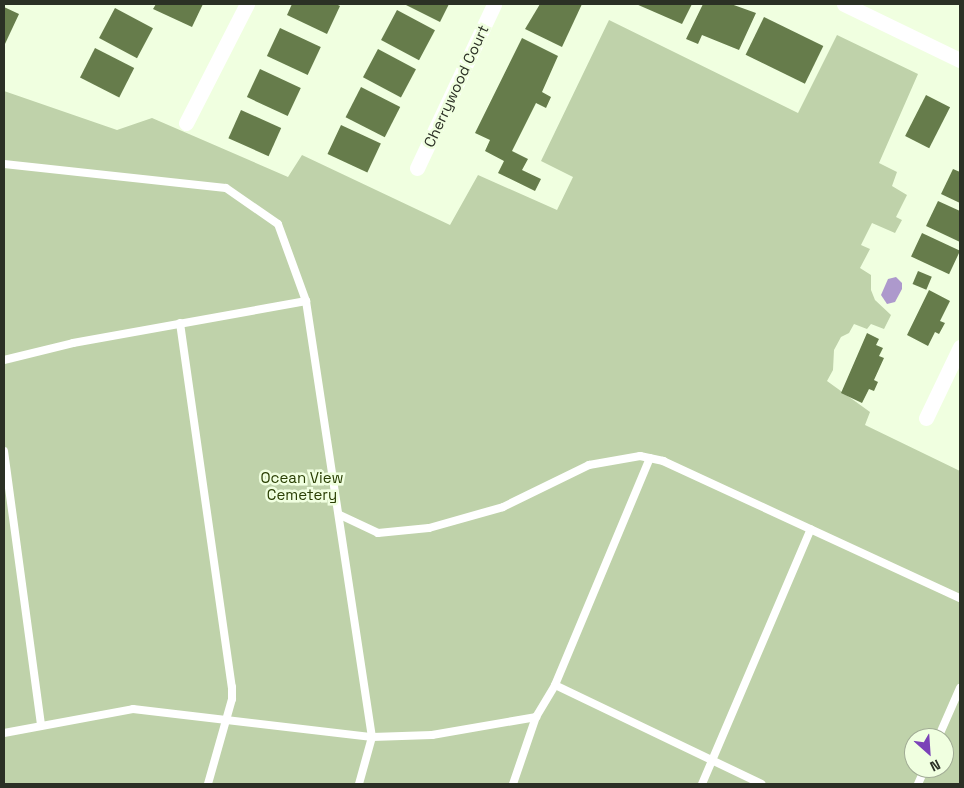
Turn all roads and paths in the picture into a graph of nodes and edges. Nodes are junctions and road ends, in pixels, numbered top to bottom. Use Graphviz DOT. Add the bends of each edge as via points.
graph roads {
  1 [pos="246,4"];
  2 [pos="494,4"];
  3 [pos="844,4"];
  4 [pos="960,60"];
  5 [pos="186,124"];
  6 [pos="4,164"];
  7 [pos="417,168"];
  8 [pos="306,301"];
  9 [pos="180,323"];
  10 [pos="960,347"];
  11 [pos="4,360"];
  12 [pos="926,418"];
  13 [pos="4,451"];
  14 [pos="650,458"];
  15 [pos="340,515"];
  16 [pos="811,529"];
  17 [pos="960,598"];
  18 [pos="555,684"];
  19 [pos="960,688"];
  20 [pos="536,717"];
  21 [pos="226,719"];
  22 [pos="41,726"];
  23 [pos="942,728"];
  24 [pos="4,733"];
  25 [pos="372,737"];
  26 [pos="713,760"];
  27 [pos="208,784"];
  28 [pos="359,784"];
  29 [pos="513,784"];
  30 [pos="702,784"];
  31 [pos="762,784"];
  1 -- 5 [label="street"];
  2 -- 7 [label="street, Cherrywood Court"];
  3 -- 4 [label="street"];
  6 -- 8 [label="lane" via="226,188 278,224"];
  8 -- 9 [label="lane"];
  8 -- 15 [label="lane"];
  9 -- 11 [label="lane"];
  9 -- 21 [label="lane" via="232,686"];
  10 -- 12 [label="street"];
  13 -- 22 [label="lane"];
  14 -- 15 [label="lane" via="620,458 589,465 503,507 398,534 378,533"];
  14 -- 16 [label="lane" via="663,461"];
  14 -- 18 [label="lane"];
  15 -- 25 [label="lane"];
  16 -- 17 [label="lane"];
  16 -- 26 [label="lane"];
  18 -- 20 [label="lane"];
  18 -- 26 [label="lane"];
  19 -- 23 [label="lane"];
  20 -- 25 [label="lane" via="440,734"];
  20 -- 29 [label="lane"];
  21 -- 22 [label="lane" via="133,710"];
  21 -- 25 [label="lane"];
  21 -- 27 [label="lane"];
  22 -- 24 [label="lane"];
  25 -- 28 [label="lane"];
  26 -- 30 [label="lane"];
  26 -- 31 [label="lane"];
}
